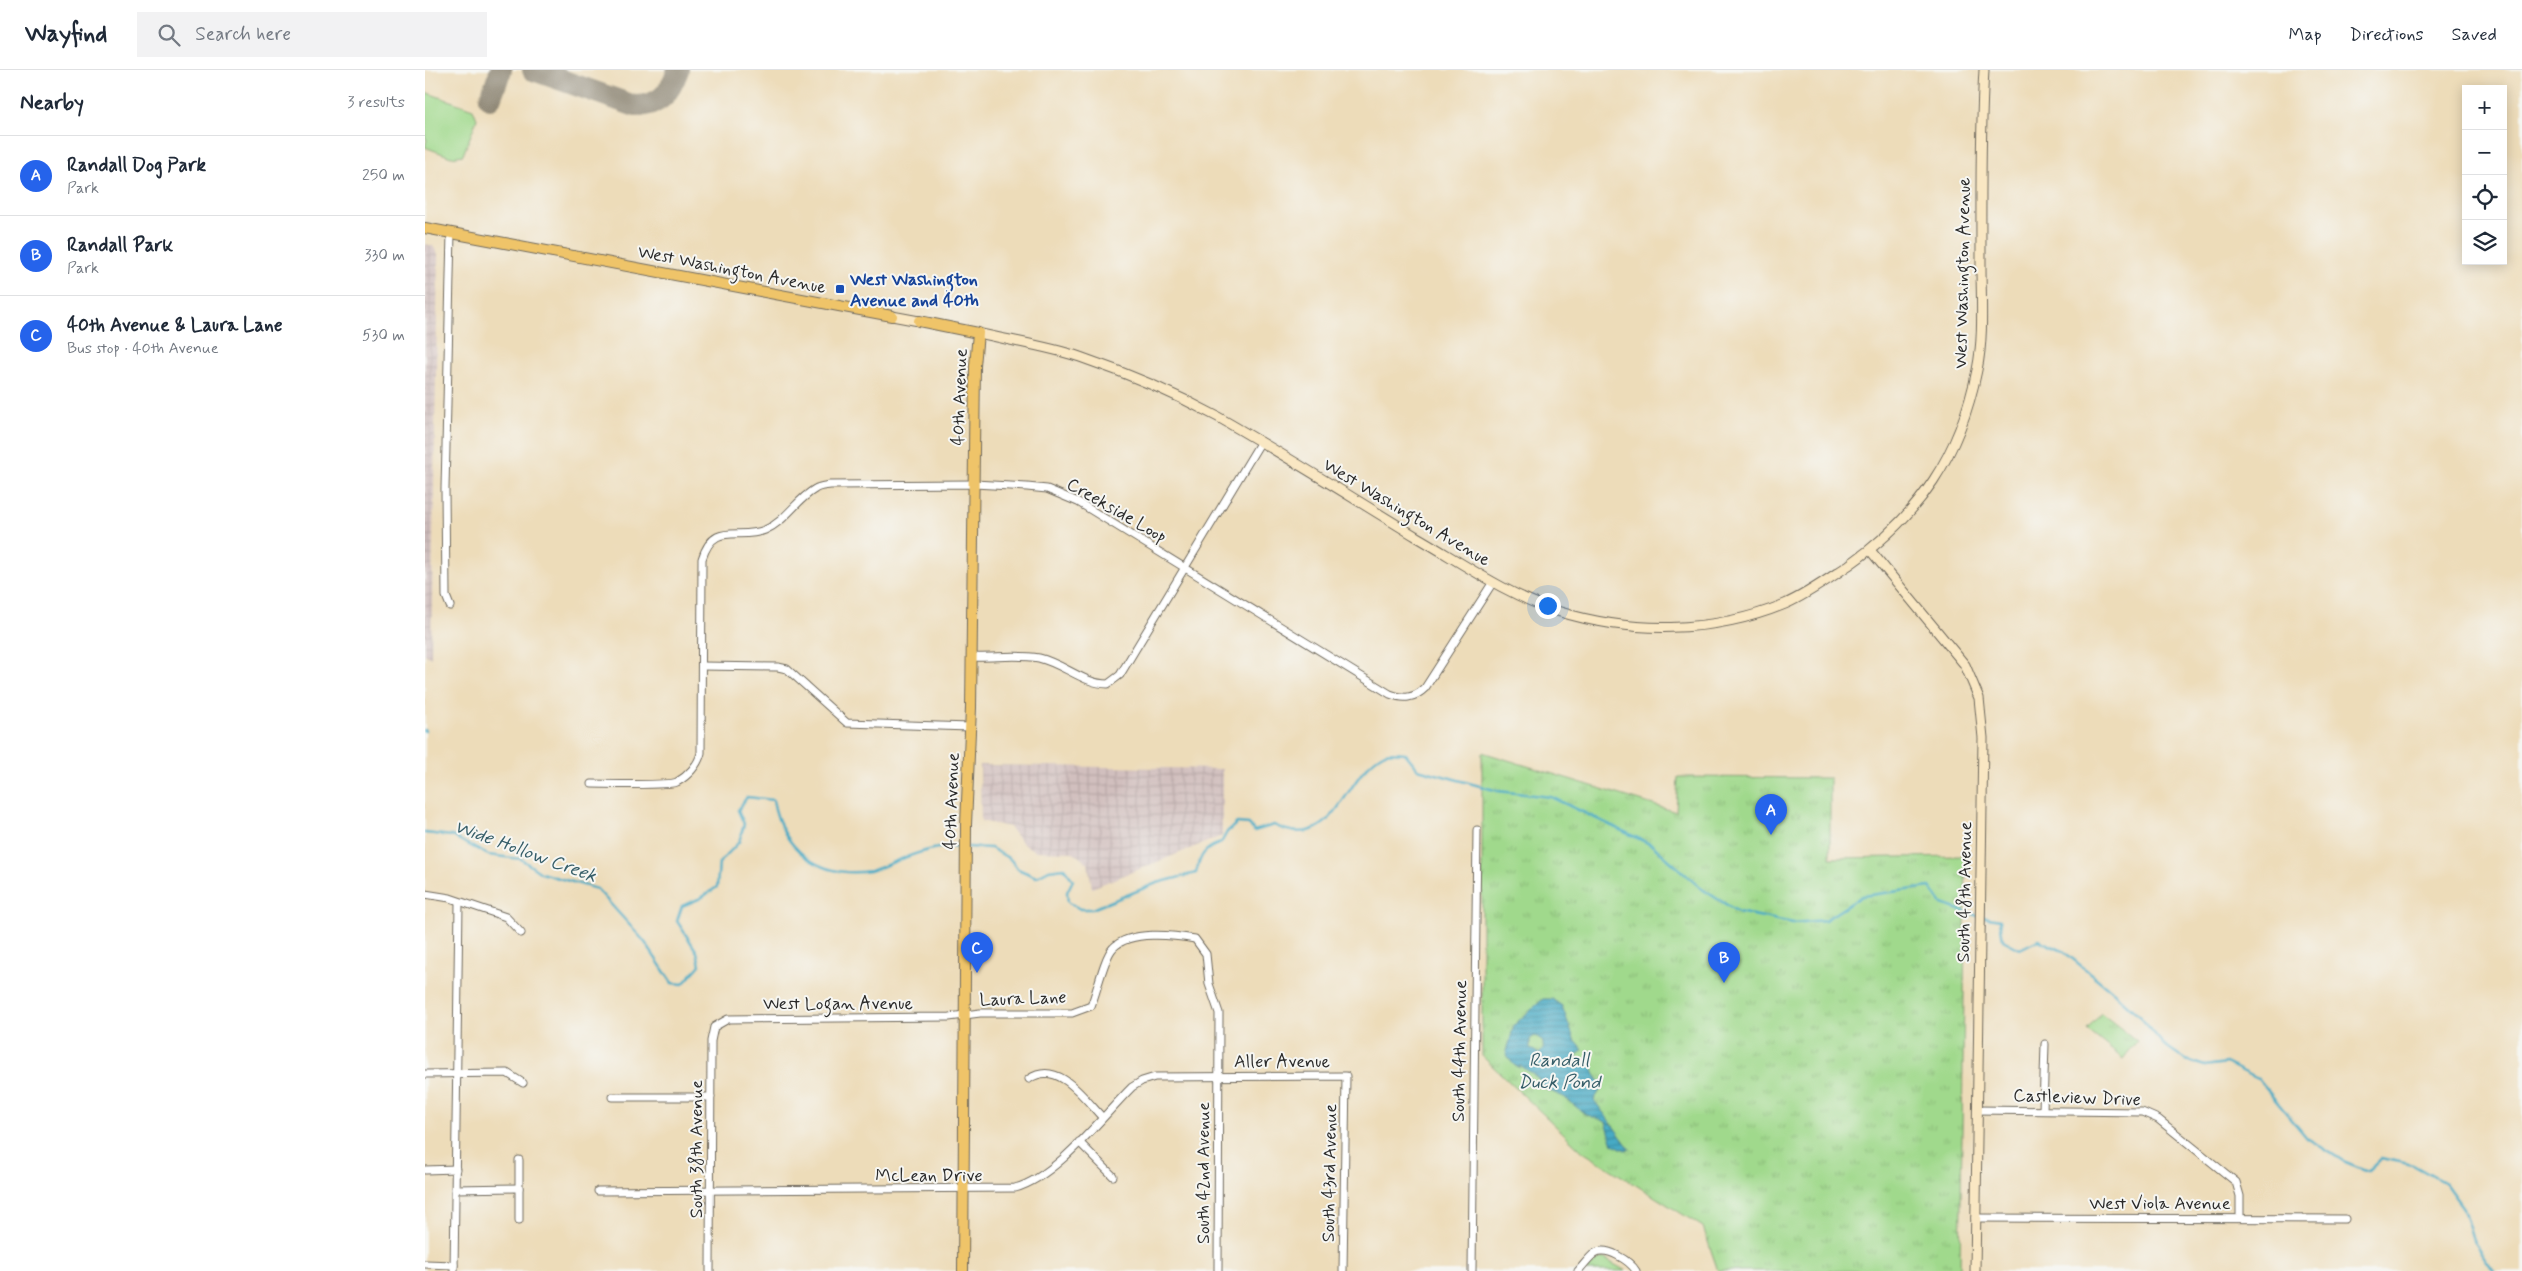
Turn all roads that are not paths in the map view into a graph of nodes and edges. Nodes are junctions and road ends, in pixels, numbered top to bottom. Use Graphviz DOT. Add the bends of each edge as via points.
graph roads {
  1 [pos="1983,70"];
  2 [pos="425,228"];
  3 [pos="451,233"];
  4 [pos="892,316"];
  5 [pos="919,321"];
  6 [pos="977,333"];
  7 [pos="1260,443"];
  8 [pos="973,484"];
  9 [pos="1870,550"];
  10 [pos="1185,568"];
  11 [pos="1493,582"];
  12 [pos="450,606"];
  13 [pos="971,657"];
  14 [pos="702,666"];
  15 [pos="970,727"];
  16 [pos="592,784"];
  17 [pos="1477,830"];
  18 [pos="425,894"];
  19 [pos="459,903"];
  20 [pos="521,933"];
  21 [pos="965,1016"];
  22 [pos="714,1027"];
  23 [pos="2045,1044"];
  24 [pos="457,1073"];
  25 [pos="425,1074"];
  26 [pos="1218,1076"];
  27 [pos="1346,1076"];
  28 [pos="1029,1079"];
  29 [pos="523,1083"];
  30 [pos="612,1097"];
  31 [pos="711,1097"];
  32 [pos="1977,1110"];
  33 [pos="2043,1110"];
  34 [pos="1102,1117"];
  35 [pos="1079,1142"];
  36 [pos="519,1160"];
  37 [pos="456,1169"];
  38 [pos="425,1170"];
  39 [pos="1113,1176"];
  40 [pos="519,1188"];
  41 [pos="455,1189"];
  42 [pos="711,1190"];
  43 [pos="964,1190"];
  44 [pos="598,1192"];
  45 [pos="1975,1218"];
  46 [pos="2240,1218"];
  47 [pos="2345,1219"];
  48 [pos="519,1220"];
  49 [pos="425,1264"];
  50 [pos="454,1268"];
  51 [pos="710,1271"];
  52 [pos="963,1271"];
  53 [pos="1218,1271"];
  54 [pos="1343,1271"];
  55 [pos="1472,1271"];
  56 [pos="1578,1271"];
  57 [pos="1636,1271"];
  58 [pos="1975,1271"];
  1 -- 9 [label="main road, West Washington Avenue" via="1978,367 1964,425 1937,479 1901,523"];
  2 -- 3 [label="main road, West Washington Avenue"];
  3 -- 4 [label="main road, West Washington Avenue"];
  3 -- 12 [label="street" via="445,489 446,596"];
  4 -- 5 [label="main road, West Washington Avenue"];
  5 -- 6 [label="main road, West Washington Avenue"];
  6 -- 7 [label="main road, West Washington Avenue" via="1078,357 1154,385"];
  6 -- 8 [label="main road, 40th Avenue"];
  7 -- 10 [label="street"];
  7 -- 11 [label="main road, West Washington Avenue"];
  8 -- 10 [label="street, Creekside Loop" via="1047,489 1062,494"];
  8 -- 13 [label="main road, 40th Avenue"];
  8 -- 14 [label="street, Creekside Loop" via="830,485 815,488 778,523 764,530 723,533 705,548 702,559"];
  9 -- 11 [label="main road, West Washington Avenue" via="1785,604 1724,623 1693,628 1617,625 1583,618 1555,610"];
  9 -- 32 [label="main road, South 48th Avenue" via="1965,666 1979,698 1983,738"];
  10 -- 11 [label="street, Creekside Loop" via="1399,698 1411,698 1425,688"];
  10 -- 13 [label="street" via="1120,675 1108,684 1090,682 1063,665 1036,657"];
  13 -- 15 [label="main road, 40th Avenue"];
  14 -- 15 [label="street" via="787,669 847,724"];
  14 -- 16 [label="street, Creekside Loop" via="701,753 699,761 687,775 675,783"];
  15 -- 21 [label="main road, 40th Avenue" via="965,825"];
  17 -- 55 [label="street, South 44th Avenue"];
  18 -- 19 [label="street" via="450,898"];
  19 -- 20 [label="street" via="506,917"];
  19 -- 24 [label="street"];
  21 -- 22 [label="street, West Logan Avenue" via="728,1019"];
  21 -- 26 [label="street, Laura Lane" via="980,1013 1072,1013 1091,1006 1112,948 1127,939 1170,934 1195,939 1206,954 1209,984 1219,1013"];
  21 -- 43 [label="main road, 40th Avenue"];
  22 -- 31 [label="street, South 38th Avenue"];
  23 -- 33 [label="street"];
  24 -- 25 [label="street"];
  24 -- 29 [label="street" via="507,1074"];
  24 -- 37 [label="street"];
  26 -- 27 [label="street, Aller Avenue"];
  26 -- 34 [label="street, McLean Drive" via="1155,1077 1142,1081"];
  26 -- 53 [label="street, South 42nd Avenue"];
  27 -- 54 [label="street, South 43rd Avenue"];
  28 -- 34 [label="street" via="1038,1072 1053,1073 1068,1082"];
  30 -- 31 [label="street"];
  31 -- 42 [label="street, South 38th Avenue"];
  32 -- 33 [label="street, Castleview Drive"];
  32 -- 45 [label="main road, South 48th Avenue"];
  33 -- 46 [label="street, Castleview Drive" via="2136,1111 2158,1119 2236,1182"];
  34 -- 35 [label="street, McLean Drive"];
  35 -- 39 [label="street"];
  35 -- 43 [label="street, McLean Drive" via="1027,1185"];
  36 -- 40 [label="street"];
  37 -- 38 [label="street"];
  37 -- 41 [label="street"];
  40 -- 41 [label="street"];
  40 -- 48 [label="street"];
  41 -- 50 [label="street"];
  42 -- 43 [label="street, McLean Drive"];
  42 -- 44 [label="street, McLean Drive"];
  42 -- 51 [label="street, South 38th Avenue"];
  43 -- 52 [label="main road, 40th Avenue"];
  45 -- 46 [label="street, West Viola Avenue"];
  45 -- 58 [label="main road, South 48th Avenue"];
  46 -- 47 [label="street, West Viola Avenue"];
  49 -- 50 [label="street"];
  56 -- 57 [label="street" via="1594,1254 1601,1252 1609,1252"];
}
